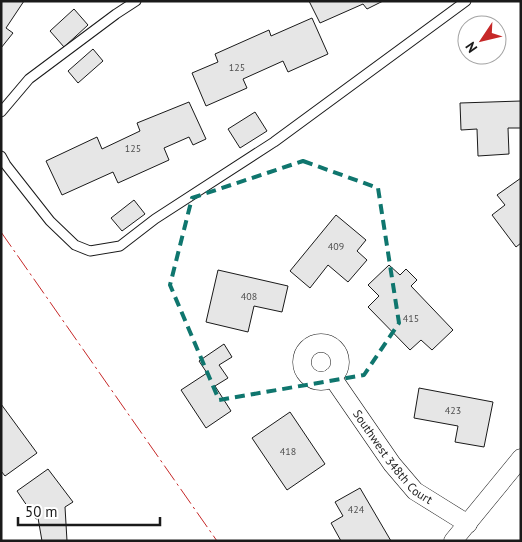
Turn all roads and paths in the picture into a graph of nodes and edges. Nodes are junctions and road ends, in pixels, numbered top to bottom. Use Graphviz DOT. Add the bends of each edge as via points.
graph roads {
  1 [pos="136,1"];
  2 [pos="466,1"];
  3 [pos="1,112"];
  4 [pos="1,156"];
  5 [pos="332,377"];
  6 [pos="521,458"];
  7 [pos="468,524"];
  8 [pos="453,541"];
  1 -- 3 [label="lane" via="29,79"];
  2 -- 4 [label="lane" via="274,142 120,246 90,252 75,245 50,221"];
  5 -- 7 [label="street, Southwest 348th Court" via="392,464 415,490"];
  6 -- 7 [label="street"];
  7 -- 8 [label="street"];
}
